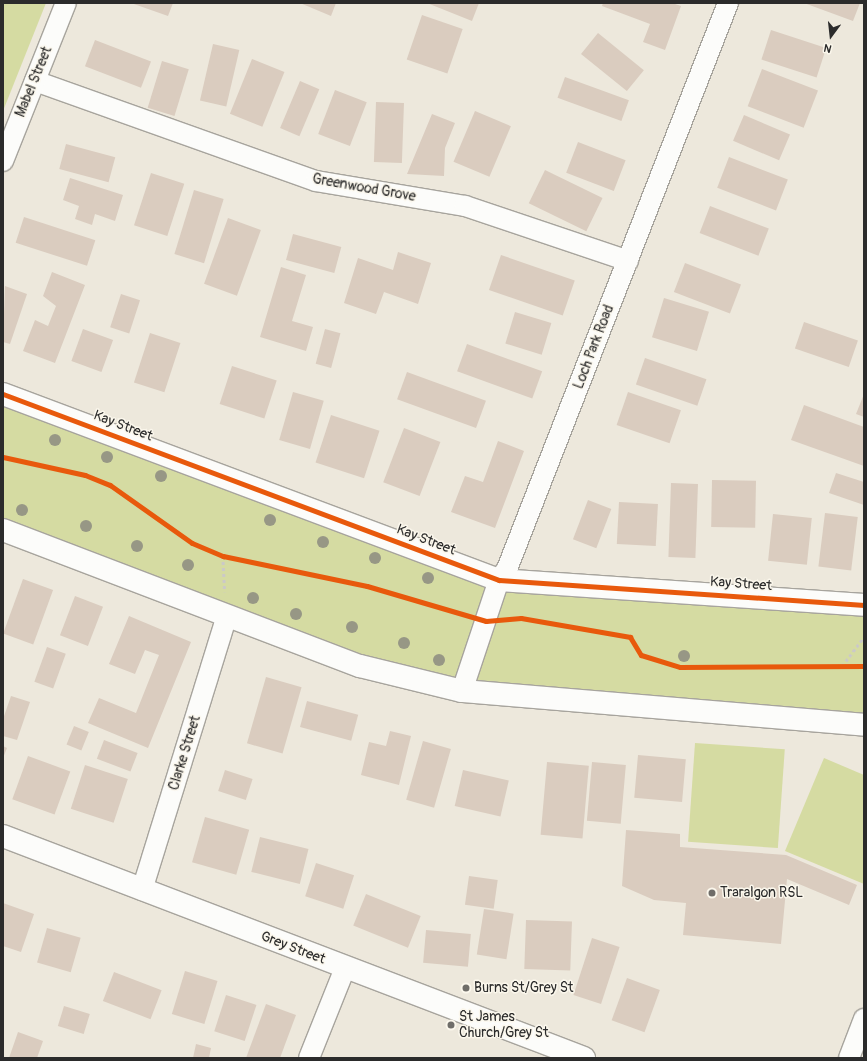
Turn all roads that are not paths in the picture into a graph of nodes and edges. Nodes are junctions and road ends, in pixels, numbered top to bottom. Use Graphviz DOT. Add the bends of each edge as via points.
graph roads {
  1 [pos="66,3"];
  2 [pos="728,3"];
  3 [pos="35,81"];
  4 [pos="3,162"];
  5 [pos="628,261"];
  6 [pos="3,394"];
  7 [pos="3,530"];
  8 [pos="499,580"];
  9 [pos="862,600"];
  10 [pos="227,616"];
  11 [pos="462,691"];
  12 [pos="864,725"];
  13 [pos="3,836"];
  14 [pos="142,890"];
  15 [pos="345,968"];
  16 [pos="864,1019"];
  17 [pos="550,1052"];
  18 [pos="309,1058"];
  19 [pos="584,1058"];
  20 [pos="849,1058"];
  1 -- 3 [label="street, Mabel Street"];
  2 -- 5 [label="street, Loch Park Road"];
  3 -- 4 [label="street, Mabel Street"];
  3 -- 5 [label="street, Greenwood Grove" via="316,181 465,206"];
  5 -- 8 [label="street, Loch Park Road" via="507,569"];
  6 -- 8 [label="street, Kay Street"];
  7 -- 10 [label="street"];
  8 -- 9 [label="street, Kay Street"];
  8 -- 11 [label="street, Loch Park Road"];
  10 -- 11 [label="street" via="360,666"];
  10 -- 14 [label="street, Clarke Street"];
  11 -- 12 [label="street"];
  13 -- 14 [label="street, Grey Street"];
  14 -- 15 [label="street, Grey Street"];
  15 -- 17 [label="street, Grey Street"];
  15 -- 18 [label="street"];
  16 -- 20 [label="street"];
  17 -- 19 [label="street, Grey Street"];
}
